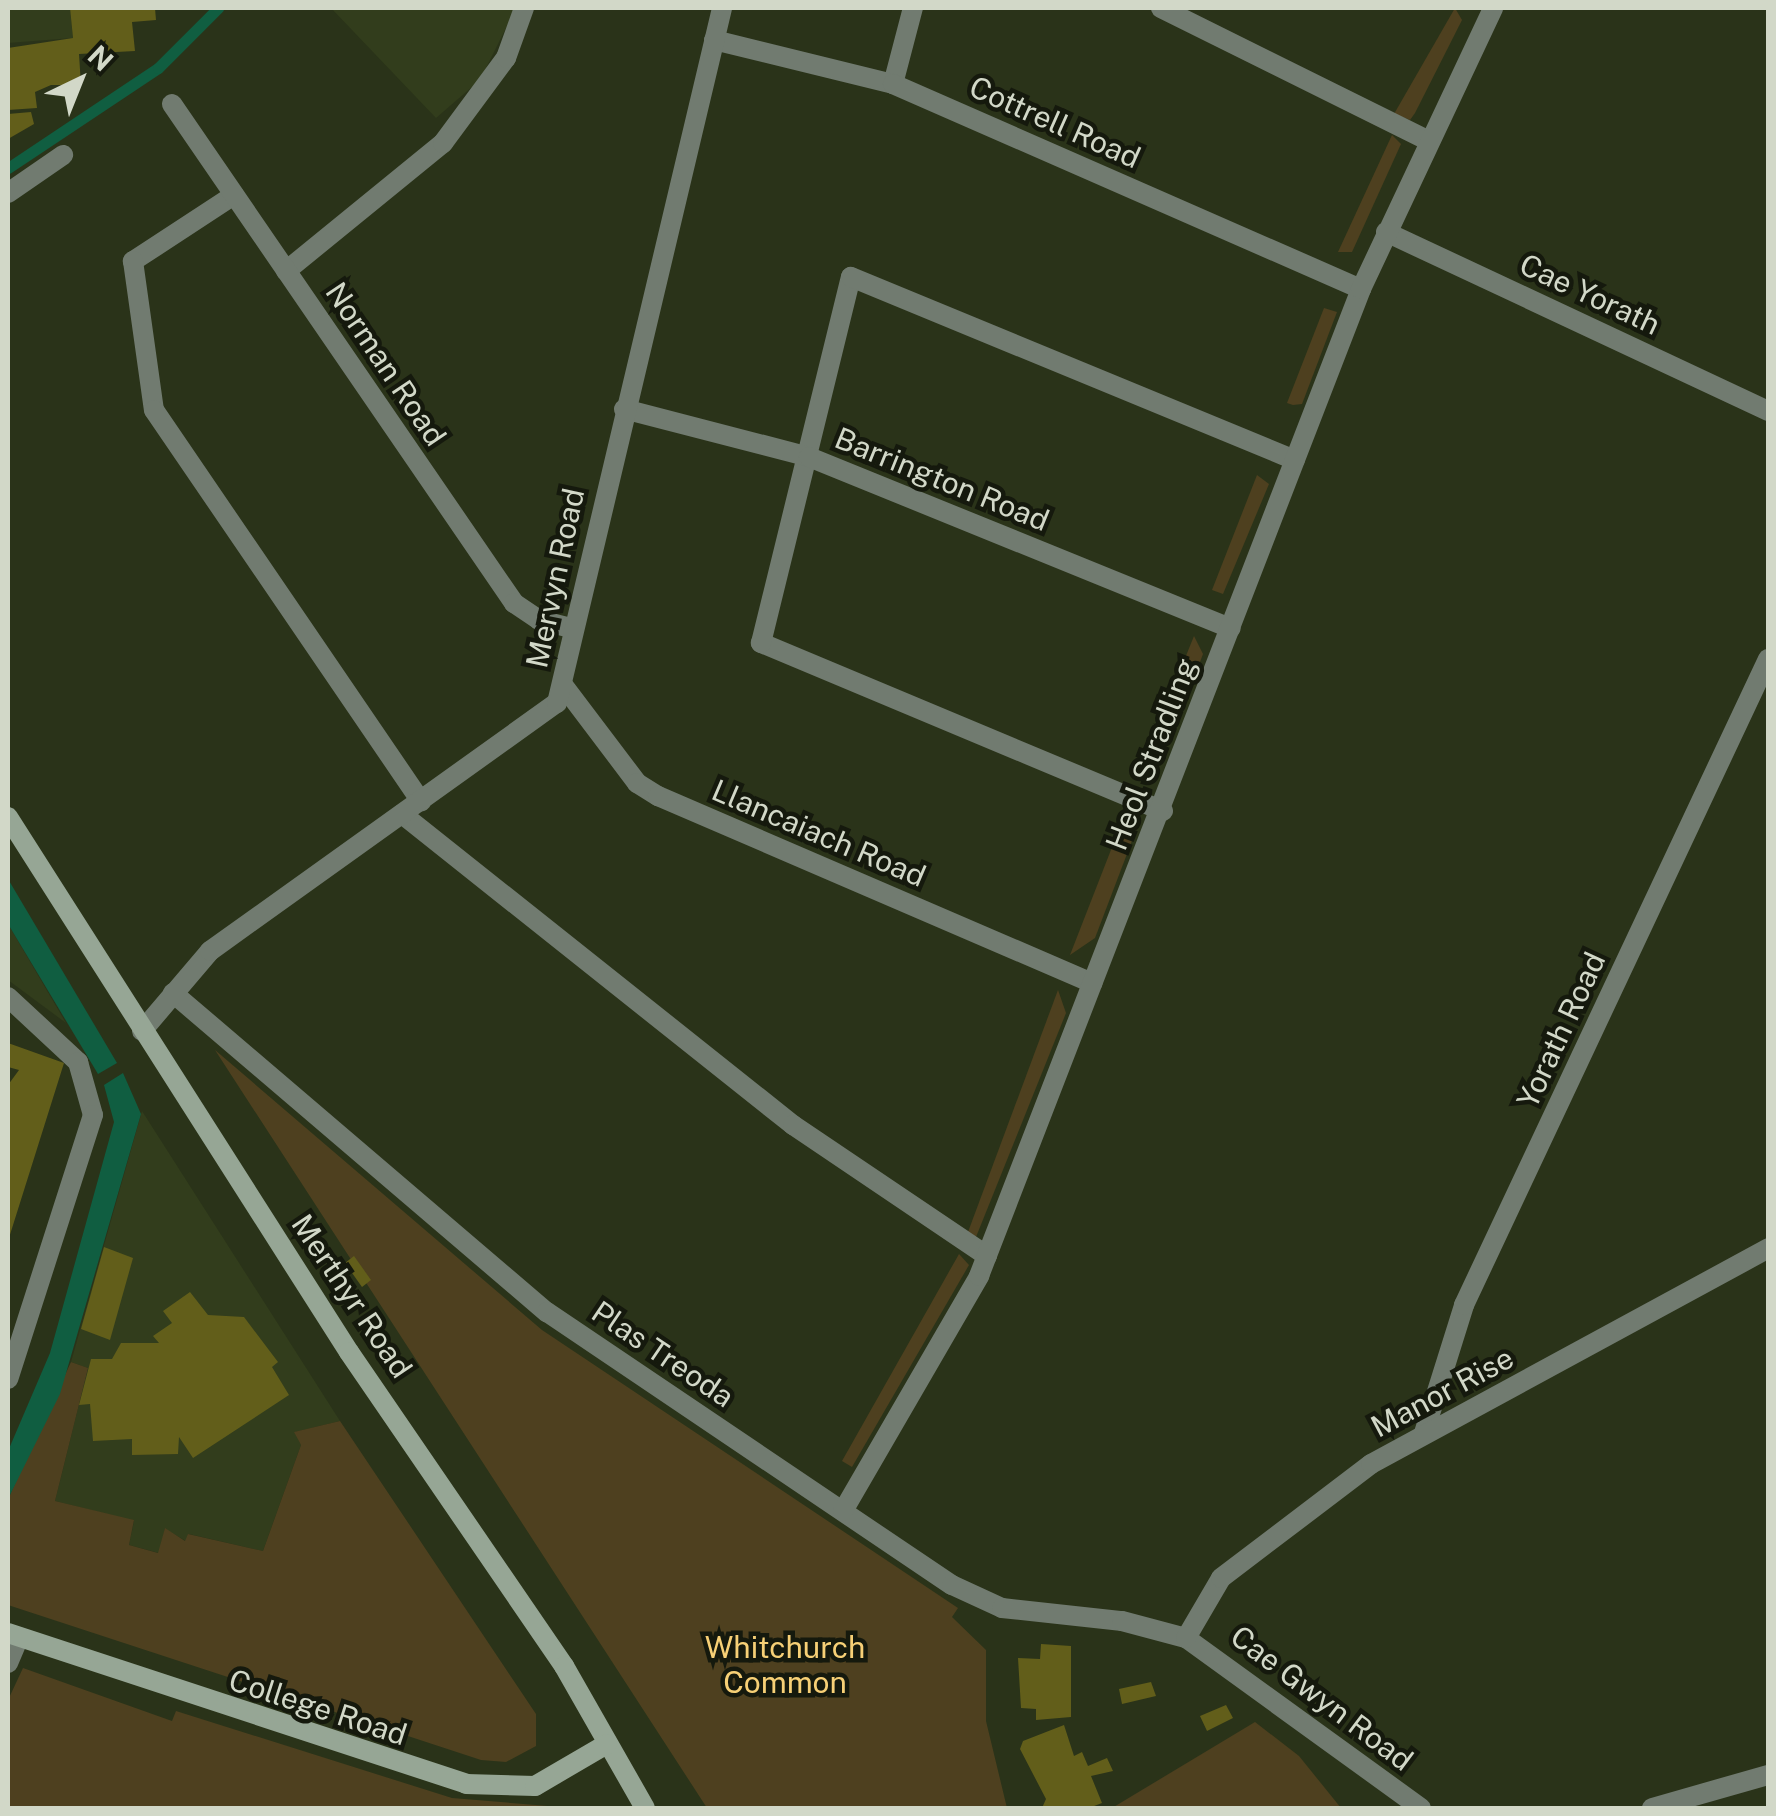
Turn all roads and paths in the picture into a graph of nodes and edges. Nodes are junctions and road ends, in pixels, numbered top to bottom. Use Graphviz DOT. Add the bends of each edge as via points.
graph roads {
  1 [pos="524,8"];
  2 [pos="722,8"];
  3 [pos="912,8"];
  4 [pos="1162,8"];
  5 [pos="1492,8"];
  6 [pos="714,40"];
  7 [pos="893,84"];
  8 [pos="172,104"];
  9 [pos="1427,140"];
  10 [pos="63,155"];
  11 [pos="8,192"];
  12 [pos="234,195"];
  13 [pos="1386,232"];
  14 [pos="286,271"];
  15 [pos="1361,290"];
  16 [pos="624,408"];
  17 [pos="1768,411"];
  18 [pos="809,458"];
  19 [pos="1295,460"];
  20 [pos="1231,628"];
  21 [pos="574,629"];
  22 [pos="1768,659"];
  23 [pos="563,685"];
  24 [pos="420,802"];
  25 [pos="1163,811"];
  26 [pos="402,814"];
  27 [pos="8,818"];
  28 [pos="1093,983"];
  29 [pos="172,993"];
  30 [pos="8,996"];
  31 [pos="142,1031"];
  32 [pos="1768,1248"];
  33 [pos="987,1256"];
  34 [pos="8,1379"];
  35 [pos="1424,1433"];
  36 [pos="842,1511"];
  37 [pos="13,1635"];
  38 [pos="1186,1638"];
  39 [pos="8,1663"];
  40 [pos="607,1744"];
  41 [pos="1768,1775"];
  42 [pos="645,1808"];
  43 [pos="1421,1808"];
  44 [pos="1652,1808"];
  1 -- 14 [label="street" via="506,58 443,143"];
  2 -- 6 [label="street, Mervyn Road"];
  3 -- 7 [label="street"];
  4 -- 9 [label="street"];
  5 -- 9 [label="street, Heol Stradling"];
  6 -- 7 [label="street, Cottrell Road"];
  6 -- 16 [label="street, Mervyn Road"];
  7 -- 15 [label="street, Cottrell Road"];
  8 -- 12 [label="street, Norman Road"];
  9 -- 13 [label="street, Heol Stradling"];
  10 -- 11 [label="street"];
  12 -- 14 [label="street, Norman Road"];
  12 -- 24 [label="street" via="133,262 154,410"];
  13 -- 15 [label="street, Heol Stradling"];
  13 -- 17 [label="street, Cae Yorath"];
  14 -- 21 [label="street, Norman Road" via="514,603"];
  15 -- 19 [label="street, Heol Stradling"];
  16 -- 18 [label="street, Barrington Road"];
  16 -- 21 [label="street, Mervyn Road"];
  18 -- 19 [label="street" via="852,277"];
  18 -- 20 [label="street, Barrington Road"];
  18 -- 25 [label="street" via="761,643"];
  19 -- 20 [label="street, Heol Stradling"];
  20 -- 25 [label="street, Heol Stradling"];
  21 -- 23 [label="street, Mervyn Road"];
  22 -- 35 [label="street, Yorath Road" via="1464,1305"];
  23 -- 24 [label="street, Mervyn Road" via="548,715"];
  23 -- 28 [label="street, Llancaiach Road" via="637,783 658,796"];
  24 -- 26 [label="street, Mervyn Road"];
  25 -- 28 [label="street, Heol Stradling"];
  26 -- 29 [label="street, Mervyn Road" via="222,941"];
  26 -- 33 [label="street" via="792,1125"];
  27 -- 31 [label="street, Merthyr Road"];
  28 -- 33 [label="street, Heol Stradling"];
  29 -- 31 [label="street, Mervyn Road"];
  29 -- 36 [label="street, Plas Treoda" via="547,1312"];
  30 -- 34 [label="street" via="78,1062 93,1114"];
  31 -- 40 [label="street, Merthyr Road" via="542,1632"];
  32 -- 35 [label="street, Manor Rise"];
  33 -- 36 [label="street, Heol Stradling"];
  35 -- 38 [label="street, Manor Rise" via="1247,1556 1203,1598"];
  36 -- 38 [label="street, Plas Treoda" via="979,1600"];
  37 -- 39 [label="street"];
  37 -- 40 [label="street, College Road" via="466,1784 535,1786"];
  38 -- 43 [label="street, Cae Gwyn Road"];
  40 -- 42 [label="street, Merthyr Road"];
  41 -- 44 [label="street"];
}
